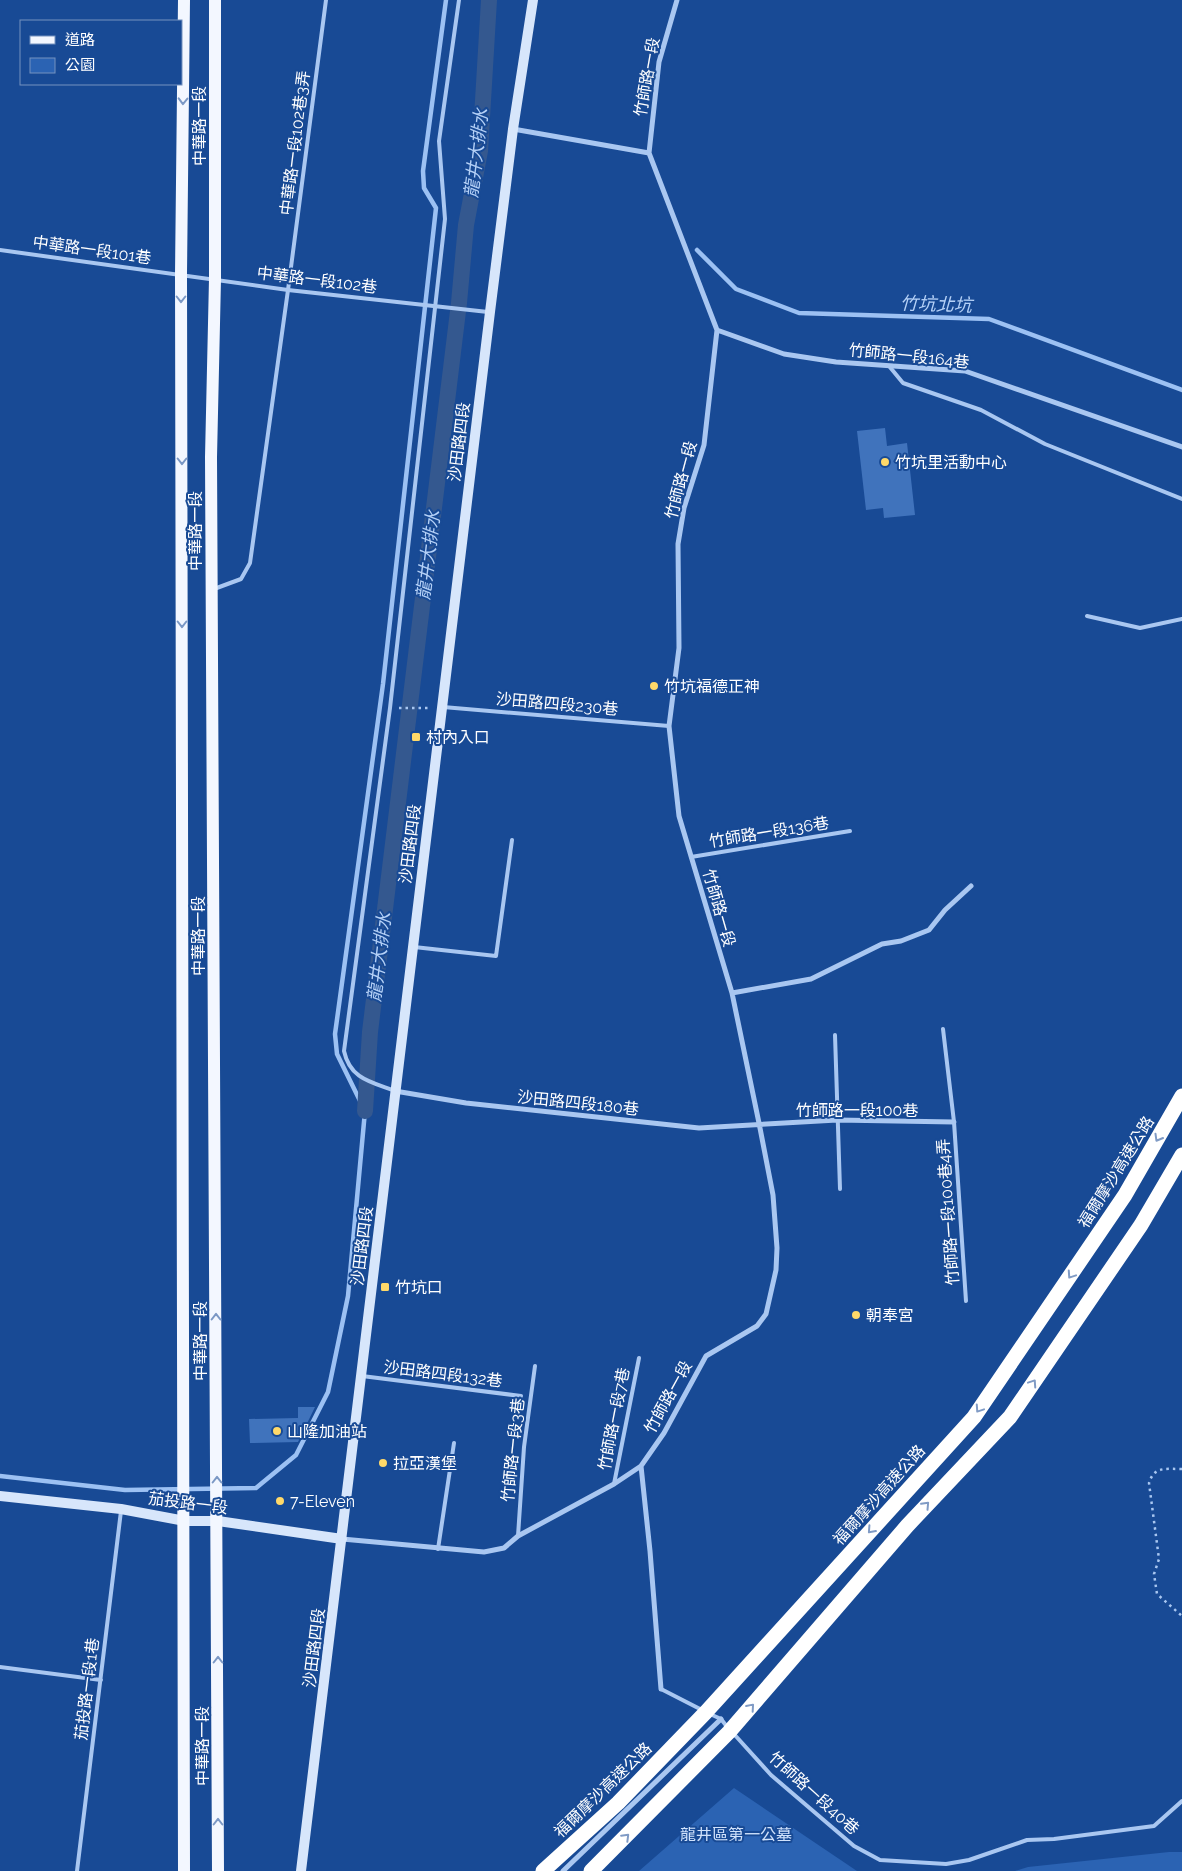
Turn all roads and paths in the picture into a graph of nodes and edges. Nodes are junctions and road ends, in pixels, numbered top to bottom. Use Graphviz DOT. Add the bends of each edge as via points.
graph roads {
  1 [pos="184,0"];
  2 [pos="215,0"];
  3 [pos="326,0"];
  4 [pos="459,0"];
  5 [pos="533,0"];
  6 [pos="677,0"];
  7 [pos="513,129"];
  8 [pos="650,153"];
  9 [pos="0,250"];
  10 [pos="181,274"];
  11 [pos="215,279"];
  12 [pos="288,290"];
  13 [pos="436,306"];
  14 [pos="490,312"];
  15 [pos="717,330"];
  16 [pos="889,366"];
  17 [pos="1182,447"];
  18 [pos="1182,498"];
  19 [pos="212,589"];
  20 [pos="1087,616"];
  21 [pos="1182,619"];
  22 [pos="443,707"];
  23 [pos="398,708"];
  24 [pos="430,708"];
  25 [pos="669,726"];
  26 [pos="850,831"];
  27 [pos="512,840"];
  28 [pos="691,857"];
  29 [pos="971,886"];
  30 [pos="412,947"];
  31 [pos="732,993"];
  32 [pos="943,1029"];
  33 [pos="835,1035"];
  34 [pos="395,1091"];
  35 [pos="1182,1096"];
  36 [pos="837,1120"];
  37 [pos="954,1122"];
  38 [pos="759,1123"];
  39 [pos="1182,1155"];
  40 [pos="840,1189"];
  41 [pos="966,1301"];
  42 [pos="639,1358"];
  43 [pos="535,1366"];
  44 [pos="362,1376"];
  45 [pos="520,1396"];
  46 [pos="454,1443"];
  47 [pos="641,1466"];
  48 [pos="1182,1469"];
  49 [pos="614,1484"];
  50 [pos="0,1496"];
  51 [pos="122,1509"];
  52 [pos="185,1521"];
  53 [pos="218,1521"];
  54 [pos="518,1536"];
  55 [pos="342,1539"];
  56 [pos="438,1550"];
  57 [pos="1182,1616"];
  58 [pos="0,1667"];
  59 [pos="101,1680"];
  60 [pos="661,1689"];
  61 [pos="721,1720"];
  62 [pos="1182,1801"];
  63 [pos="77,1871"];
  64 [pos="184,1871"];
  65 [pos="218,1871"];
  66 [pos="302,1871"];
  67 [pos="543,1871"];
  68 [pos="563,1871"];
  69 [pos="591,1871"];
  1 -- 10 [label="main road, 中華路一段, one-way"];
  2 -- 11 [label="main road, 中華路一段"];
  3 -- 12 [label="lane, 中華路一段102巷3弄"];
  4 -- 13 [label="lane" via="439,141 445,219"];
  5 -- 7 [label="street, 沙田路四段"];
  6 -- 8 [label="street, 竹師路一段" via="659,62"];
  7 -- 8 [label="street"];
  7 -- 14 [label="street, 沙田路四段"];
  8 -- 15 [label="street, 竹師路一段"];
  9 -- 10 [label="lane, 中華路一段101巷"];
  10 -- 11 [label="lane, 中華路一段102巷"];
  10 -- 52 [label="main road, 中華路一段, one-way"];
  11 -- 12 [label="lane, 中華路一段102巷"];
  11 -- 19 [label="main road, 中華路一段"];
  12 -- 13 [label="lane, 中華路一段102巷"];
  12 -- 19 [label="lane, 中華路一段102巷3弄" via="250,563 241,579"];
  13 -- 14 [label="lane, 中華路一段102巷"];
  13 -- 34 [label="lane" via="390,708 344,1051 353,1072"];
  14 -- 22 [label="street, 沙田路四段"];
  15 -- 16 [label="street, 竹師路一段164巷" via="784,354"];
  15 -- 25 [label="street, 竹師路一段" via="704,445 684,508 678,544 679,648"];
  16 -- 17 [label="street, 竹師路一段164巷" via="965,371"];
  16 -- 18 [label="lane" via="903,383 981,410 1045,444"];
  53 -- 19 [label="main road, 中華路一段, one-way"];
  20 -- 21 [label="lane" via="1140,628"];
  22 -- 25 [label="lane, 沙田路四段230巷"];
  22 -- 30 [label="street, 沙田路四段"];
  23 -- 24 [label="path"];
  25 -- 28 [label="street, 竹師路一段" via="679,816"];
  26 -- 28 [label="lane, 竹師路一段136巷"];
  27 -- 30 [label="lane" via="496,956"];
  28 -- 31 [label="street, 竹師路一段"];
  29 -- 31 [label="street" via="929,930 901,941 882,944 811,979"];
  30 -- 34 [label="street, 沙田路四段"];
  31 -- 38 [label="street, 竹師路一段"];
  32 -- 37 [label="lane, 竹師路一段100巷4弄"];
  33 -- 36 [label="lane"];
  34 -- 38 [label="street, 沙田路四段180巷" via="466,1103 699,1128"];
  34 -- 44 [label="street, 沙田路四段"];
  35 -- 67 [label="highway, 福爾摩沙高速公路, one-way, bridge" via="1125,1195 974,1418 699,1719 618,1803"];
  36 -- 37 [label="street, 竹師路一段100巷"];
  36 -- 38 [label="street, 竹師路一段100巷"];
  36 -- 40 [label="lane"];
  37 -- 41 [label="lane, 竹師路一段100巷4弄"];
  38 -- 47 [label="street, 竹師路一段" via="773,1195 778,1248 766,1314 757,1326 706,1356 664,1433"];
  69 -- 39 [label="highway, one-way, bridge" via="729,1732 907,1526 1010,1417 1141,1225"];
  42 -- 49 [label="lane, 竹師路一段7巷"];
  43 -- 54 [label="lane, 竹師路一段3巷" via="524,1447"];
  44 -- 45 [label="lane, 沙田路四段132巷"];
  44 -- 55 [label="street, 沙田路四段"];
  46 -- 56 [label="lane"];
  47 -- 49 [label="street, 竹師路一段"];
  47 -- 60 [label="street, 竹師路一段40巷"];
  48 -- 57 [label="path" via="1158,1470 1152,1474 1149,1483 1158,1559 1154,1574 1157,1594"];
  49 -- 54 [label="street, 竹師路一段"];
  50 -- 51 [label="street, 茄投路一段"];
  51 -- 52 [label="street, 茄投路一段"];
  51 -- 59 [label="lane, 茄投路一段1巷"];
  52 -- 53 [label="street, 茄投路一段"];
  52 -- 64 [label="main road, 中華路一段"];
  53 -- 55 [label="street, 茄投路一段"];
  65 -- 53 [label="main road, 中華路一段, one-way"];
  54 -- 56 [label="street, 竹師路一段" via="504,1548 484,1552"];
  55 -- 56 [label="street, 竹師路一段"];
  55 -- 66 [label="street, 沙田路四段"];
  58 -- 59 [label="lane"];
  59 -- 63 [label="lane, 茄投路一段1巷"];
  60 -- 61 [label="lane, 竹師路一段40巷"];
  61 -- 62 [label="lane, 竹師路一段40巷" via="771,1774 854,1846 880,1860 946,1864 969,1860 1027,1840 1154,1826"];
  61 -- 68 [label="street"];
}
